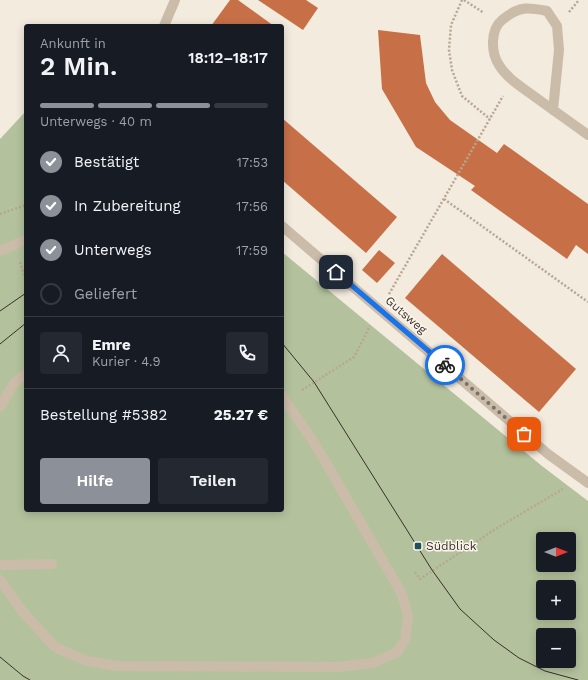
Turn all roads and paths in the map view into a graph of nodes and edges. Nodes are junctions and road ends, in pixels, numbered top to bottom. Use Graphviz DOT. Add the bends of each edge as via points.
graph roads {
  1 [pos="176,0"];
  2 [pos="463,0"];
  3 [pos="499,23"];
  4 [pos="165,24"];
  5 [pos="513,80"];
  6 [pos="553,110"];
  7 [pos="490,119"];
  8 [pos="588,135"];
  9 [pos="444,199"];
  10 [pos="24,206"];
  11 [pos="0,214"];
  12 [pos="284,228"];
  13 [pos="24,241"];
  14 [pos="0,251"];
  15 [pos="588,302"];
  16 [pos="380,309"];
  17 [pos="24,376"];
  18 [pos="314,382"];
  19 [pos="284,399"];
  20 [pos="0,406"];
  21 [pos="584,481"];
  22 [pos="52,564"];
  23 [pos="0,565"];
  24 [pos="415,572"];
  25 [pos="0,580"];
  1 -- 4 [label="street"];
  2 -- 3 [label="path"];
  2 -- 7 [label="path" via="451,25 449,50 452,70 462,96"];
  3 -- 5 [label="street" via="493,39 493,53 499,66"];
  3 -- 6 [label="street" via="513,11 529,7 547,11 557,26 559,50"];
  5 -- 6 [label="street"];
  5 -- 7 [label="path"];
  6 -- 8 [label="street"];
  7 -- 9 [label="path"];
  9 -- 15 [label="path"];
  9 -- 16 [label="path"];
  10 -- 11 [label="path"];
  12 -- 16 [label="street, Gutsweg"];
  13 -- 14 [label="street"];
  16 -- 18 [label="path" via="354,357"];
  16 -- 21 [label="street, Gutsweg" via="548,454"];
  17 -- 20 [label="street" via="14,383"];
  19 -- 25 [label="street" via="315,444 402,594 408,616 405,640 397,652 373,663 336,667 118,666 88,661 55,647 22,612"];
  21 -- 24 [label="path" via="490,532 420,578"];
  22 -- 23 [label="street"];
}
